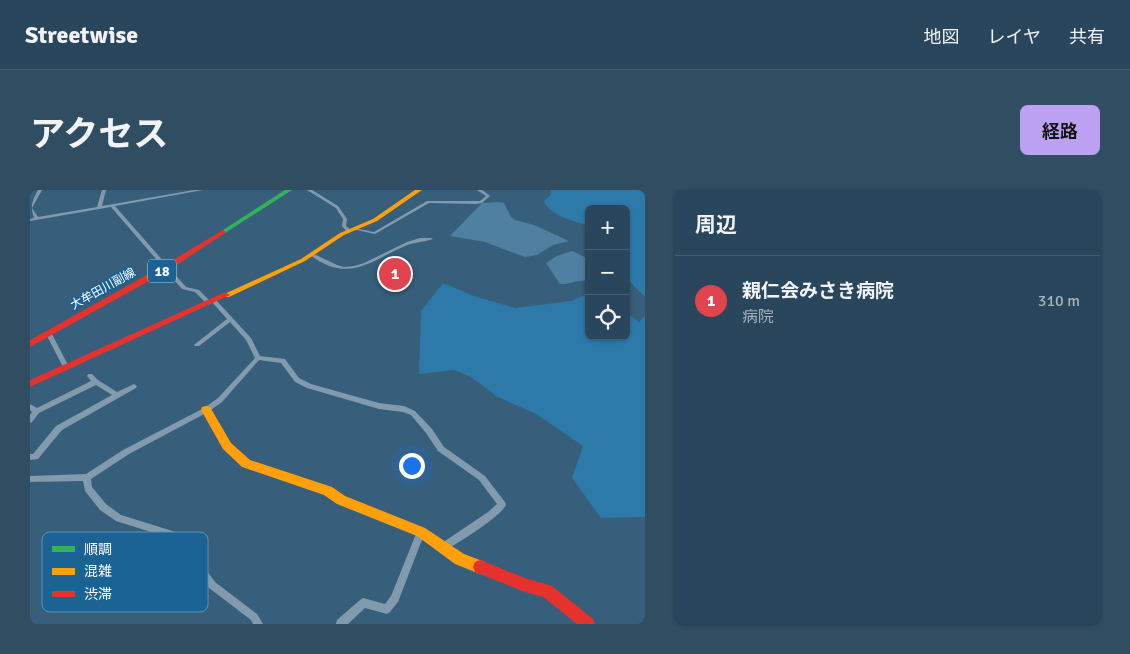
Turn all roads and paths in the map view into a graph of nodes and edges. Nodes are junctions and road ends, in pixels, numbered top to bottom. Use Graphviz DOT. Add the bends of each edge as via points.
graph roads {
  1 [pos="40,190"];
  2 [pos="104,190"];
  3 [pos="201,190"];
  4 [pos="289,190"];
  5 [pos="309,190"];
  6 [pos="418,190"];
  7 [pos="480,190"];
  8 [pos="112,206"];
  9 [pos="99,208"];
  10 [pos="31,220"];
  11 [pos="351,230"];
  12 [pos="431,239"];
  13 [pos="312,255"];
  14 [pos="166,268"];
  15 [pos="212,302"];
  16 [pos="231,319"];
  17 [pos="49,334"];
  18 [pos="30,344"];
  19 [pos="197,345"];
  20 [pos="258,358"];
  21 [pos="66,367"];
  22 [pos="90,376"];
  23 [pos="96,382"];
  24 [pos="30,384"];
  25 [pos="134,386"];
  26 [pos="117,395"];
  27 [pos="34,409"];
  28 [pos="206,410"];
  29 [pos="30,420"];
  30 [pos="30,457"];
  31 [pos="87,477"];
  32 [pos="30,479"];
  33 [pos="163,532"];
  34 [pos="422,532"];
  35 [pos="442,548"];
  36 [pos="208,580"];
  37 [pos="258,624"];
  38 [pos="341,624"];
  39 [pos="588,624"];
  1 -- 10 [label="street" via="30,208 36,218"];
  2 -- 9 [label="street"];
  3 -- 8 [label="street"];
  4 -- 14 [label="street, 大牟田川副線 / 18"];
  5 -- 11 [label="street" via="338,207 345,219 344,226"];
  6 -- 11 [label="street" via="375,220"];
  7 -- 11 [label="street" via="488,196 481,202 428,202 375,233"];
  8 -- 9 [label="street"];
  8 -- 14 [label="street"];
  9 -- 10 [label="street"];
  11 -- 13 [label="street"];
  12 -- 13 [label="street" via="416,239 359,266 346,268"];
  13 -- 15 [label="street"];
  14 -- 15 [label="street" via="184,288 197,291"];
  14 -- 17 [label="street, 大牟田川副線 / 18"];
  15 -- 16 [label="street"];
  15 -- 21 [label="street"];
  16 -- 19 [label="street"];
  16 -- 20 [label="street" via="249,338"];
  17 -- 18 [label="street, 大牟田川副線 / 18"];
  17 -- 21 [label="street"];
  20 -- 28 [label="street" via="220,400"];
  20 -- 35 [label="street" via="283,361 297,380 309,386 413,413 441,449 482,478 502,505 491,516"];
  21 -- 24 [label="street"];
  22 -- 23 [label="street"];
  23 -- 26 [label="street"];
  23 -- 27 [label="street"];
  25 -- 26 [label="street"];
  26 -- 30 [label="street" via="59,428 35,457"];
  27 -- 29 [label="street"];
  28 -- 31 [label="street" via="126,452"];
  28 -- 34 [label="street" via="228,450 246,464 328,491 341,500"];
  31 -- 32 [label="street"];
  31 -- 33 [label="street" via="88,488 102,507 119,518"];
  34 -- 35 [label="street"];
  34 -- 38 [label="street" via="395,599 387,609 363,603"];
  35 -- 39 [label="street" via="460,559 547,591"];
  36 -- 37 [label="street" via="254,617"];
}
